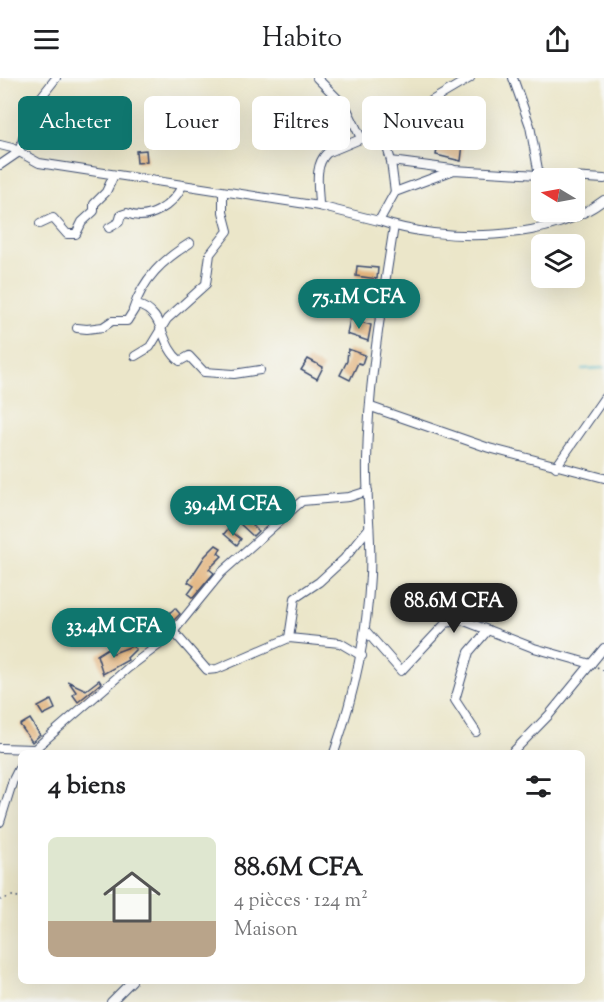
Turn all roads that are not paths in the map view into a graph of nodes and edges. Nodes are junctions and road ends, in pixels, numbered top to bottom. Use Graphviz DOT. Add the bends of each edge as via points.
graph roads {
  1 [pos="56,78"];
  2 [pos="317,78"];
  3 [pos="470,78"];
  4 [pos="513,78"];
  5 [pos="440,96"];
  6 [pos="361,138"];
  7 [pos="0,145"];
  8 [pos="388,150"];
  9 [pos="18,152"];
  10 [pos="391,160"];
  11 [pos="0,165"];
  12 [pos="540,168"];
  13 [pos="454,170"];
  14 [pos="114,175"];
  15 [pos="531,175"];
  16 [pos="585,178"];
  17 [pos="604,179"];
  18 [pos="182,186"];
  19 [pos="224,192"];
  20 [pos="395,192"];
  21 [pos="604,200"];
  22 [pos="319,206"];
  23 [pos="378,221"];
  24 [pos="556,223"];
  25 [pos="40,224"];
  26 [pos="394,226"];
  27 [pos="108,228"];
  28 [pos="190,243"];
  29 [pos="132,311"];
  30 [pos="161,327"];
  31 [pos="77,328"];
  32 [pos="135,356"];
  33 [pos="260,370"];
  34 [pos="604,398"];
  35 [pos="371,406"];
  36 [pos="556,467"];
  37 [pos="604,478"];
  38 [pos="368,490"];
  39 [pos="369,528"];
  40 [pos="365,630"];
  41 [pos="488,630"];
  42 [pos="174,632"];
  43 [pos="289,638"];
  44 [pos="604,648"];
  45 [pos="362,656"];
  46 [pos="591,664"];
  47 [pos="476,732"];
  48 [pos="0,748"];
  49 [pos="21,750"];
  50 [pos="33,750"];
  51 [pos="335,750"];
  52 [pos="515,750"];
  53 [pos="18,770"];
  54 [pos="0,822"];
  55 [pos="129,984"];
  56 [pos="111,1002"];
  1 -- 9 [label="street" via="31,111"];
  2 -- 6 [label="street" via="346,106"];
  3 -- 5 [label="street"];
  4 -- 12 [label="street"];
  6 -- 22 [label="street" via="322,157 318,171"];
  7 -- 9 [label="street"];
  8 -- 10 [label="street"];
  9 -- 11 [label="street"];
  9 -- 14 [label="street" via="39,163"];
  10 -- 13 [label="street"];
  10 -- 20 [label="street"];
  13 -- 15 [label="street"];
  13 -- 20 [label="street"];
  14 -- 18 [label="street"];
  14 -- 25 [label="street" via="76,234 67,234 53,218"];
  16 -- 17 [label="street"];
  18 -- 19 [label="street"];
  18 -- 27 [label="street" via="158,212 148,217 127,213"];
  19 -- 22 [label="street"];
  19 -- 30 [label="street" via="223,212 228,231 210,254 206,284"];
  20 -- 23 [label="street"];
  21 -- 24 [label="street" via="574,218"];
  22 -- 23 [label="street"];
  23 -- 26 [label="street"];
  24 -- 26 [label="street" via="461,235"];
  26 -- 35 [label="street" via="375,349"];
  28 -- 29 [label="street" via="164,259 139,291"];
  29 -- 30 [label="street" via="137,305 146,308"];
  29 -- 31 [label="street" via="127,321"];
  30 -- 32 [label="street" via="150,347"];
  30 -- 33 [label="street" via="172,354 180,361 189,356 204,372 234,374"];
  34 -- 36 [label="street"];
  35 -- 36 [label="street"];
  35 -- 38 [label="street"];
  36 -- 37 [label="street"];
  38 -- 39 [label="street"];
  38 -- 42 [label="street" via="349,497 302,501 221,573"];
  39 -- 40 [label="street"];
  39 -- 43 [label="street" via="344,559 295,598"];
  40 -- 41 [label="street" via="401,671 451,621 462,620"];
  40 -- 45 [label="street"];
  41 -- 46 [label="street"];
  41 -- 47 [label="street" via="469,652 455,700"];
  42 -- 43 [label="street" via="203,667 212,670"];
  42 -- 50 [label="street"];
  43 -- 45 [label="street" via="340,643"];
  44 -- 46 [label="street"];
  45 -- 51 [label="street"];
  46 -- 52 [label="street"];
  48 -- 49 [label="street"];
  53 -- 54 [label="street"];
  55 -- 56 [label="street"];
}
